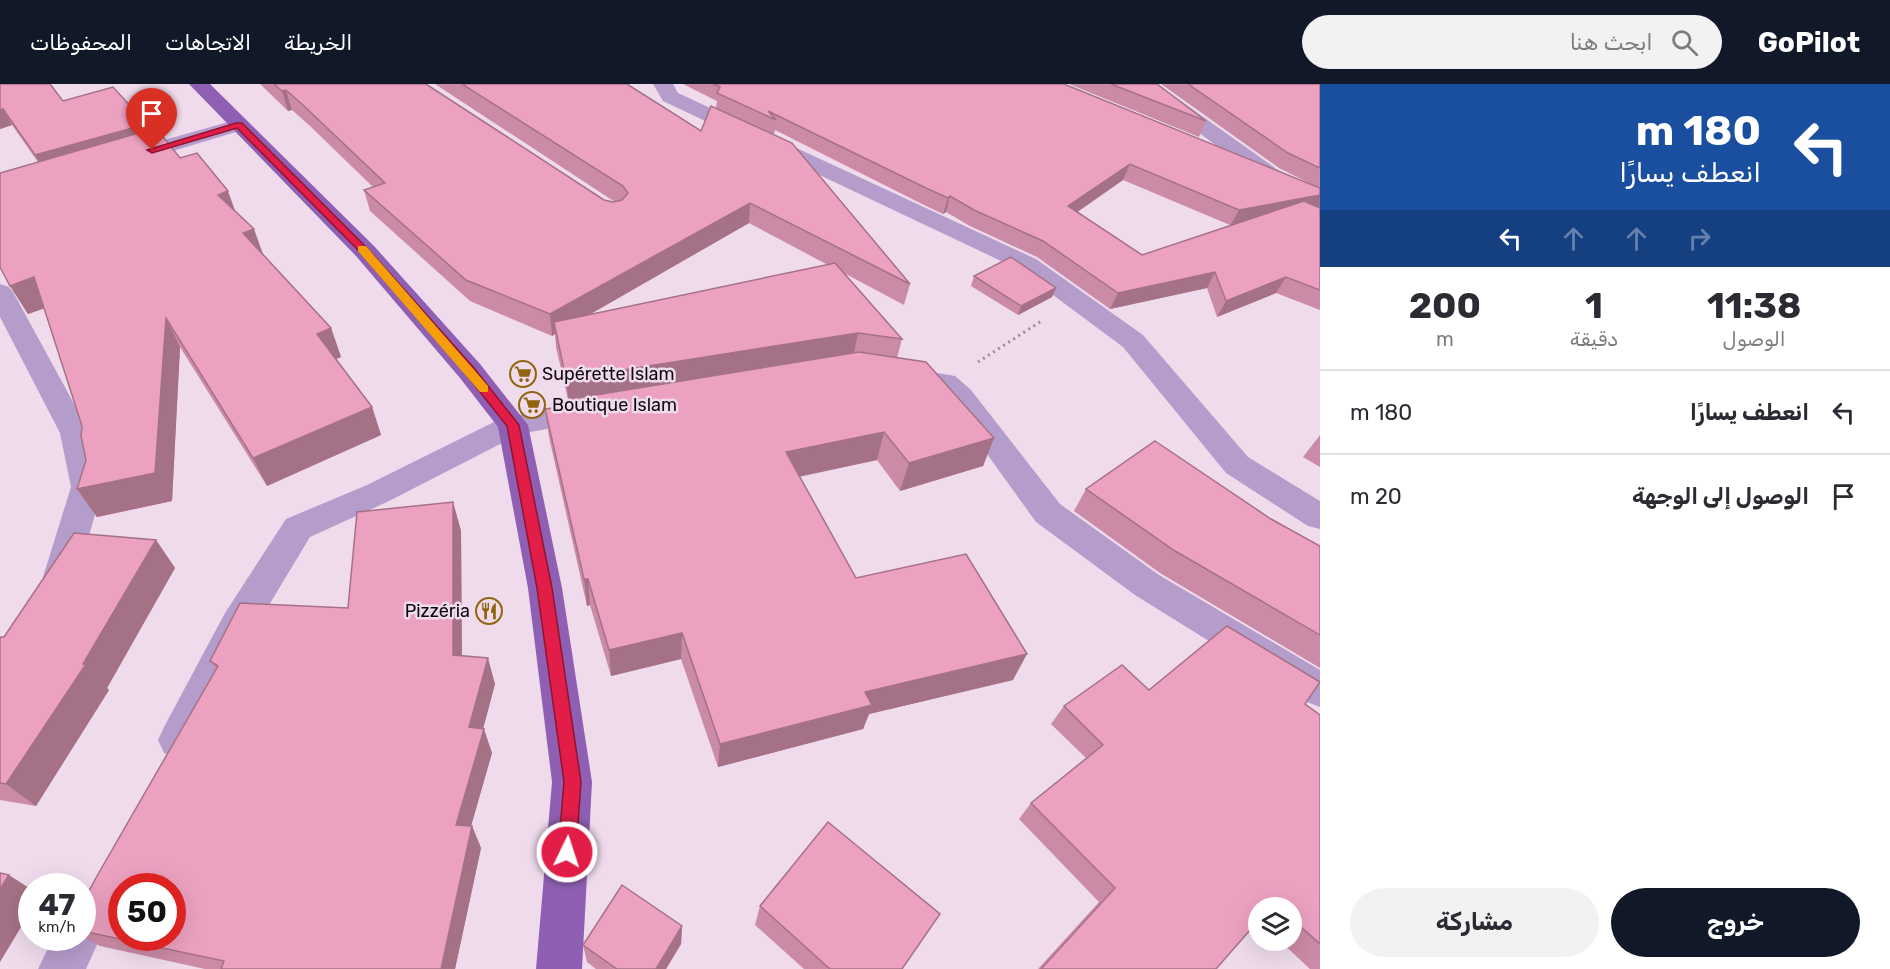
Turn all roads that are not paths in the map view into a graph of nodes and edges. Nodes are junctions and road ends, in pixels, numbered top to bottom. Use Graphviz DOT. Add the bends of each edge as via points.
graph roads {
  1 [pos="200,84"];
  2 [pos="1144,84"];
  3 [pos="661,92"];
  4 [pos="239,125"];
  5 [pos="1195,144"];
  6 [pos="102,165"];
  7 [pos="1270,175"];
  8 [pos="1320,198"];
  9 [pos="0,292"];
  10 [pos="876,372"];
  11 [pos="616,408"];
  12 [pos="513,425"];
  13 [pos="1320,517"];
  14 [pos="47,599"];
  15 [pos="1320,690"];
  16 [pos="163,770"];
  17 [pos="70,951"];
  18 [pos="61,969"];
  19 [pos="559,969"];
  1 -- 4 [label="main road"];
  2 -- 7 [label="street"];
  3 -- 13 [label="street" via="1027,264 1133,341 1237,465"];
  4 -- 6 [label="street"];
  4 -- 12 [label="main road" via="365,251"];
  5 -- 7 [label="street"];
  7 -- 8 [label="street"];
  9 -- 14 [label="street" via="75,433 87,487 59,581"];
  10 -- 15 [label="street" via="945,383 962,397 1048,513 1147,585"];
  11 -- 12 [label="street"];
  12 -- 16 [label="street" via="298,528 238,624"];
  12 -- 19 [label="main road" via="544,588 572,782"];
  17 -- 18 [label="street"];
}
